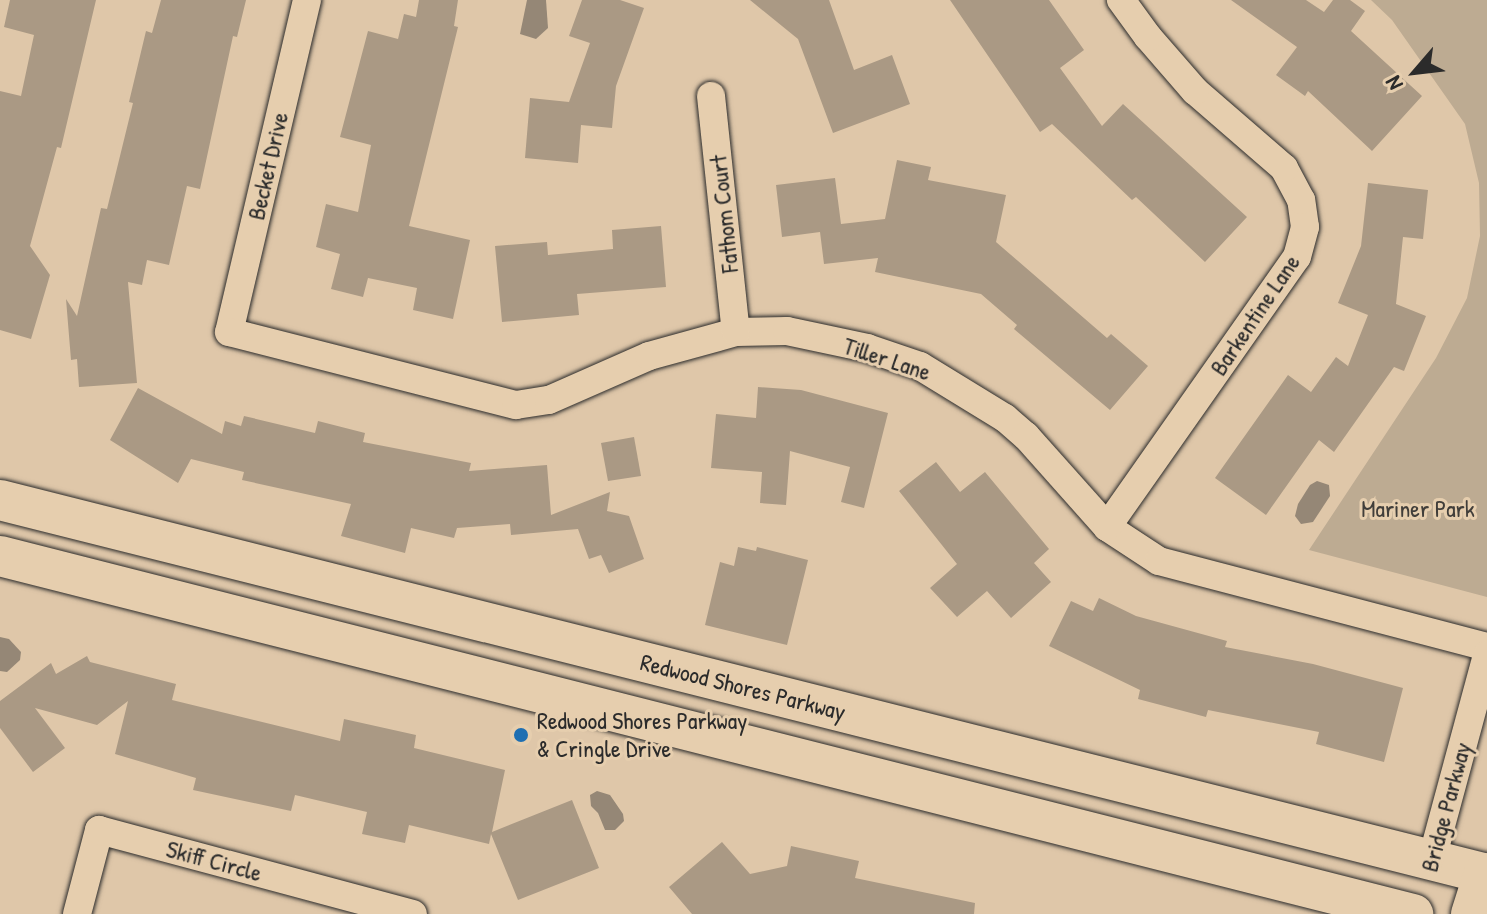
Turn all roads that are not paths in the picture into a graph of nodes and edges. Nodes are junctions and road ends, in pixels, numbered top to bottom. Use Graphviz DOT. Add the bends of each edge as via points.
graph roads {
  1 [pos="307,0"];
  2 [pos="1121,0"];
  3 [pos="711,96"];
  4 [pos="229,332"];
  5 [pos="736,332"];
  6 [pos="0,500"];
  7 [pos="1107,527"];
  8 [pos="0,556"];
  9 [pos="1487,647"];
  10 [pos="1487,655"];
  11 [pos="1432,859"];
  12 [pos="1486,870"];
  13 [pos="77,914"];
  14 [pos="413,914"];
  15 [pos="1413,914"];
  16 [pos="1419,914"];
  17 [pos="1471,914"];
  1 -- 4 [label="street, Becket Drive"];
  2 -- 7 [label="street, Barkentine Lane" via="1195,91 1284,168 1301,200 1305,227 1297,257"];
  3 -- 5 [label="street, Fathom Court"];
  4 -- 5 [label="street, Tiller Lane" via="516,405 549,400 649,356"];
  5 -- 7 [label="street, Tiller Lane" via="787,331 867,348 941,377 1026,436"];
  6 -- 11 [label="main road, Redwood Shores Parkway"];
  7 -- 9 [label="street, Tiller Lane" via="1133,547 1185,571"];
  8 -- 15 [label="main road"];
  10 -- 11 [label="street, Bridge Parkway"];
  11 -- 12 [label="main road, Redwood Shores Parkway"];
  11 -- 16 [label="main road, Bridge Parkway"];
  12 -- 17 [label="main road"];
  13 -- 14 [label="street, Skiff Circle" via="99,830"];
}
